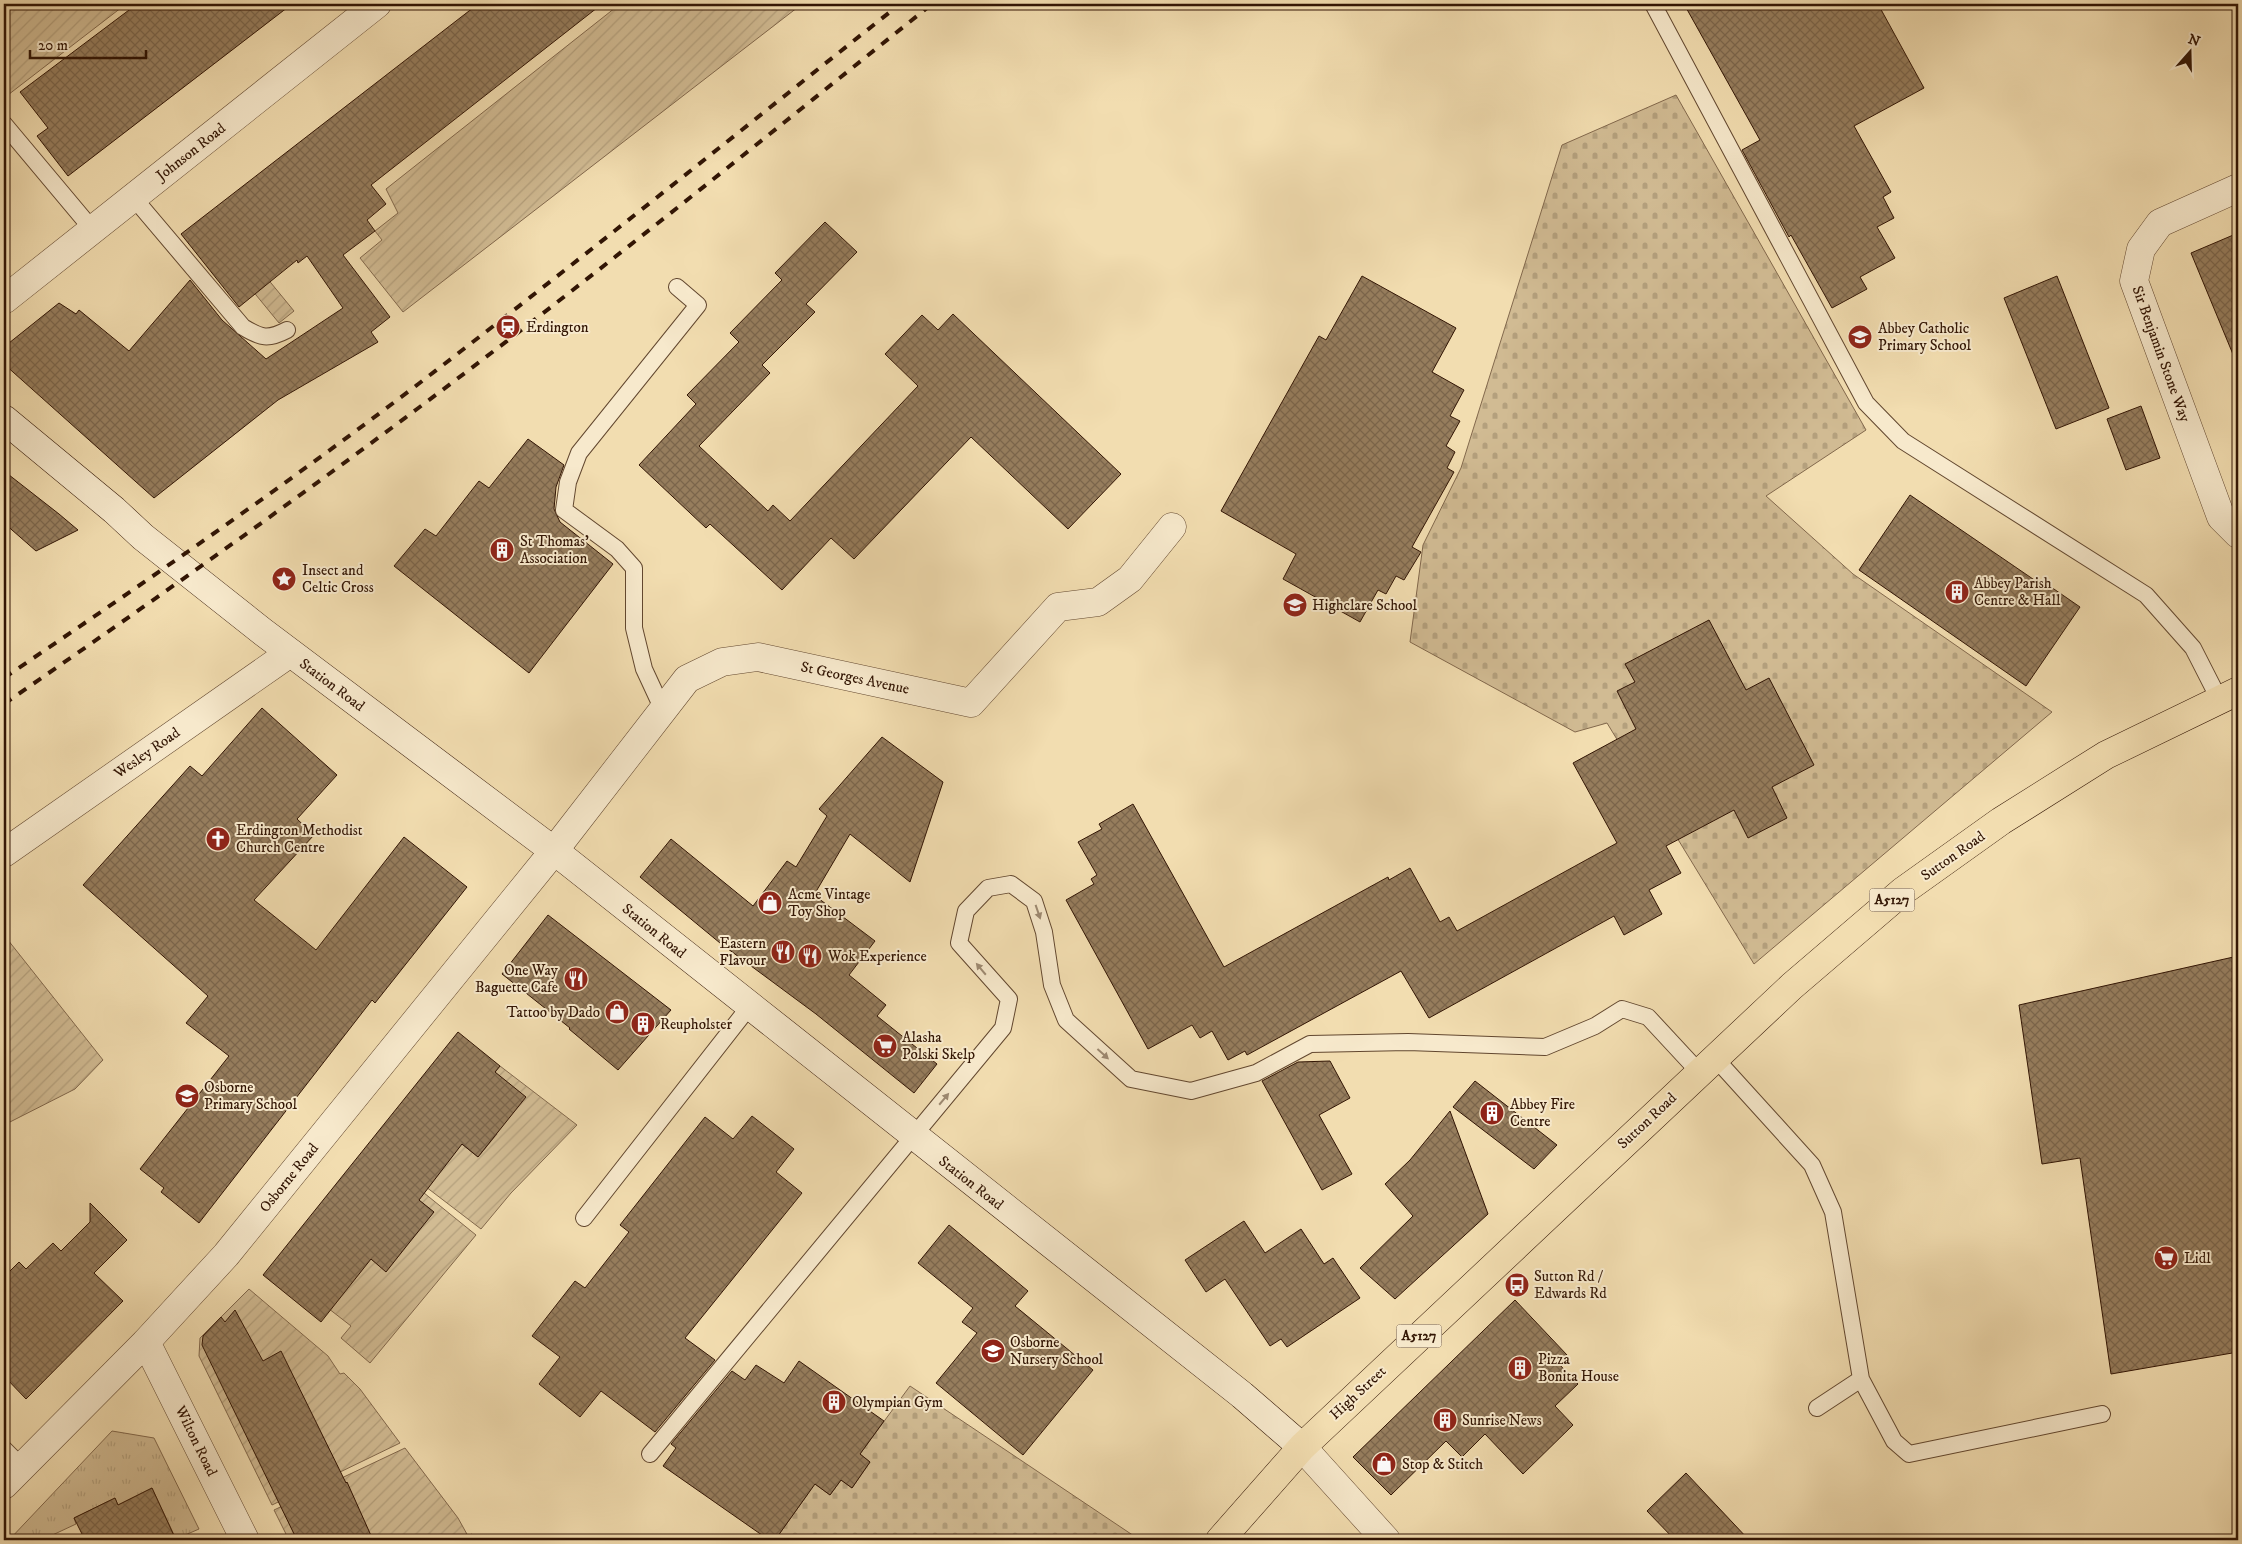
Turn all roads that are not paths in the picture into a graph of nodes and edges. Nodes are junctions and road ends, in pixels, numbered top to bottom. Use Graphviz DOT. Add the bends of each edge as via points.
graph roads {
  1 [pos="377,4"];
  2 [pos="1653,4"];
  3 [pos="4,124"];
  4 [pos="2238,188"];
  5 [pos="133,197"];
  6 [pos="92,230"];
  7 [pos="677,287"];
  8 [pos="4,300"];
  9 [pos="287,330"];
  10 [pos="4,419"];
  11 [pos="1172,527"];
  12 [pos="2238,534"];
  13 [pos="290,653"];
  14 [pos="2229,695"];
  15 [pos="663,710"];
  16 [pos="553,852"];
  17 [pos="4,853"];
  18 [pos="749,1007"];
  19 [pos="1707,1065"];
  20 [pos="913,1137"];
  21 [pos="1592,1172"];
  22 [pos="584,1218"];
  23 [pos="146,1342"];
  24 [pos="1862,1379"];
  25 [pos="1817,1408"];
  26 [pos="2102,1414"];
  27 [pos="1302,1447"];
  28 [pos="650,1454"];
  29 [pos="10,1467"];
  30 [pos="245,1540"];
  31 [pos="1220,1540"];
  32 [pos="1386,1540"];
  1 -- 5 [label="street, Johnson Road"];
  2 -- 14 [label="lane" via="1866,403 1903,441 2146,595"];
  3 -- 6 [label="lane"];
  4 -- 12 [label="street, Sir Benjamin Stone Way" via="2160,223 2141,249 2134,281 2221,518"];
  5 -- 6 [label="street, Johnson Road"];
  5 -- 9 [label="lane" via="243,327 258,336 273,337"];
  6 -- 8 [label="street, Johnson Road"];
  7 -- 15 [label="lane" via="698,305 579,453 568,482 564,510 617,549 634,568 634,628 644,669"];
  10 -- 13 [label="street, Station Road" via="143,537"];
  11 -- 15 [label="street, St Georges Avenue" via="1130,579 1098,602 1058,607 971,703 758,656 722,662 687,679"];
  13 -- 16 [label="street, Station Road"];
  13 -- 17 [label="street, Wesley Road"];
  14 -- 19 [label="main road, Sutton Road / A5127" via="2106,756 2001,821 1911,885 1792,986"];
  15 -- 16 [label="street, St Georges Avenue"];
  16 -- 18 [label="street, Station Road"];
  16 -- 23 [label="street, Osborne Road" via="226,1255"];
  18 -- 20 [label="street, Station Road"];
  18 -- 22 [label="lane"];
  20 -- 19 [label="lane, one-way" via="1003,1028 1009,999 959,943 966,911 988,888 1011,884 1034,901 1044,932 1052,985 1066,1020 1131,1079 1191,1091 1256,1073 1310,1044 1408,1042 1545,1046 1595,1026 1622,1009 1648,1017"];
  19 -- 21 [label="main road, Sutton Road / A5127"];
  19 -- 24 [label="lane" via="1812,1166 1833,1212"];
  20 -- 27 [label="street, Station Road" via="1242,1395"];
  20 -- 28 [label="lane"];
  21 -- 27 [label="main road, High Street / A5127"];
  23 -- 29 [label="street, Osborne Road"];
  23 -- 30 [label="street, Wilton Road"];
  24 -- 25 [label="lane"];
  24 -- 26 [label="lane" via="1894,1441 1909,1454"];
  27 -- 31 [label="main road, High Street / A5127"];
  27 -- 32 [label="street, Station Road"];
}
